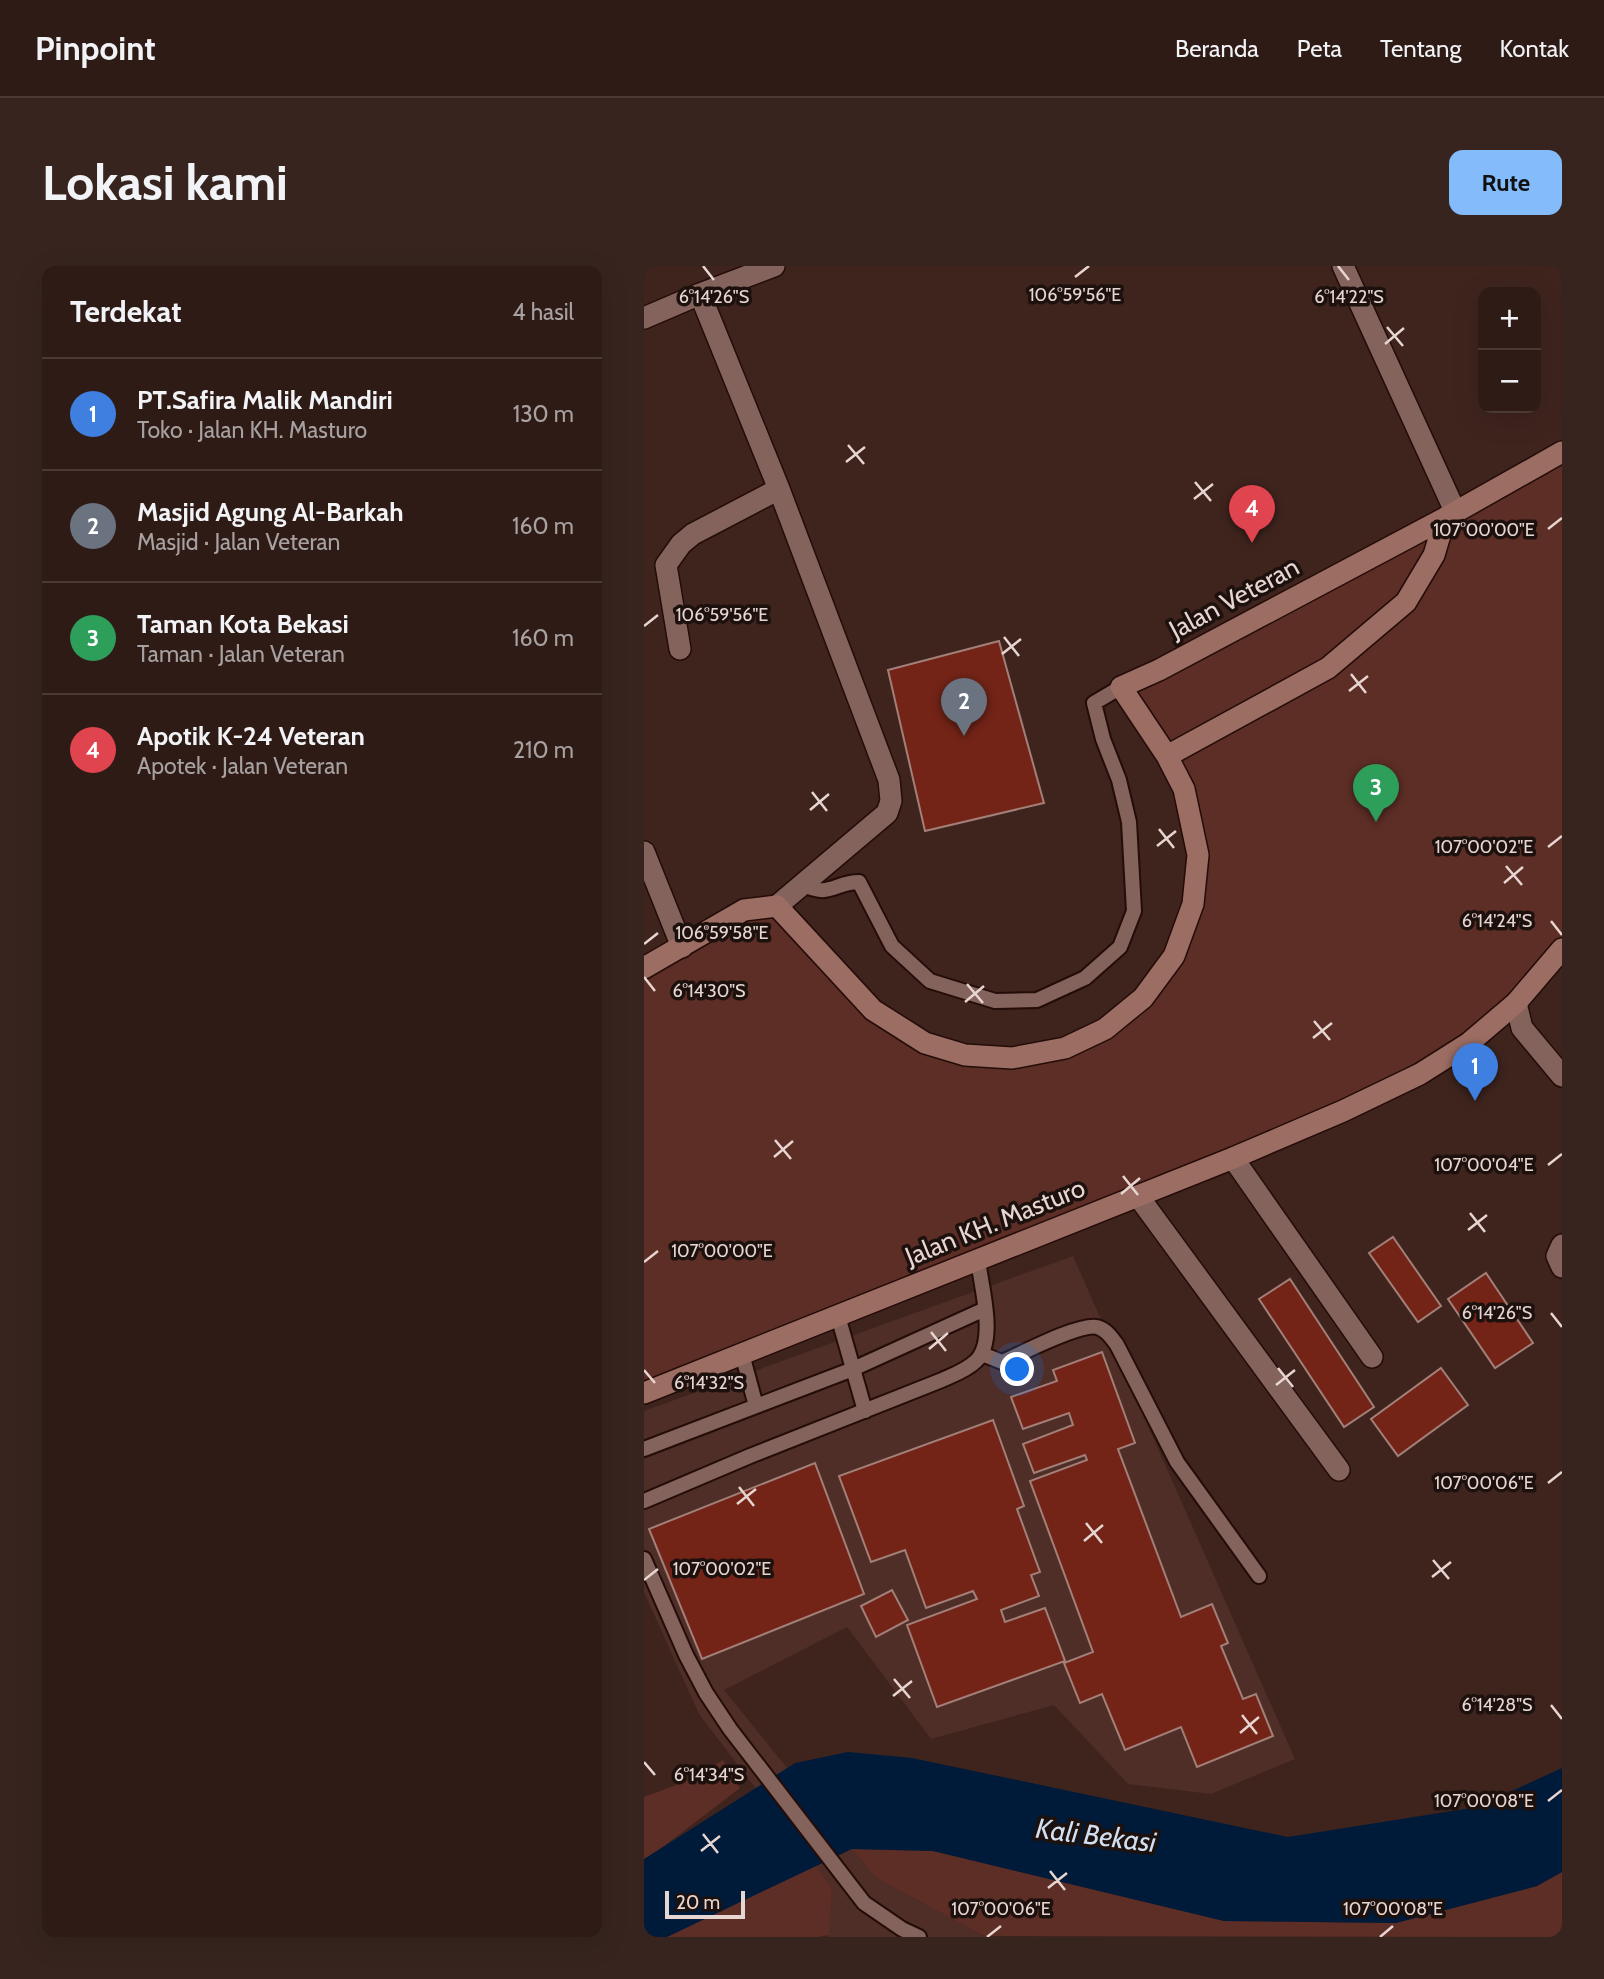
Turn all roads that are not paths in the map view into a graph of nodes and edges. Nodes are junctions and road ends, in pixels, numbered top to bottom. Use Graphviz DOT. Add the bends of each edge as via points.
graph roads {
  1 [pos="774,266"];
  2 [pos="1343,266"];
  3 [pos="701,293"];
  4 [pos="644,318"];
  5 [pos="1562,452"];
  6 [pos="779,489"];
  7 [pos="1450,514"];
  8 [pos="680,649"];
  9 [pos="1121,687"];
  10 [pos="1167,756"];
  11 [pos="644,852"];
  12 [pos="802,884"];
  13 [pos="777,906"];
  14 [pos="682,947"];
  15 [pos="1562,948"];
  16 [pos="644,968"];
  17 [pos="1516,1003"];
  18 [pos="1562,1076"];
  19 [pos="1233,1158"];
  20 [pos="1138,1196"];
  21 [pos="1562,1245"];
  22 [pos="978,1260"];
  23 [pos="1562,1267"];
  24 [pos="985,1309"];
  25 [pos="838,1316"];
  26 [pos="982,1353"];
  27 [pos="742,1354"];
  28 [pos="1372,1357"];
  29 [pos="853,1369"];
  30 [pos="644,1393"];
  31 [pos="756,1406"];
  32 [pos="865,1411"];
  33 [pos="644,1450"];
  34 [pos="1339,1470"];
  35 [pos="644,1501"];
  36 [pos="644,1559"];
  37 [pos="1259,1576"];
  38 [pos="919,1937"];
  1 -- 3 [label="street"];
  2 -- 7 [label="street"];
  3 -- 4 [label="street"];
  3 -- 6 [label="street"];
  5 -- 7 [label="street, Jalan Veteran"];
  6 -- 8 [label="street" via="693,534 666,565"];
  6 -- 12 [label="street" via="889,780 891,801 887,813"];
  7 -- 9 [label="street, Jalan Veteran"];
  7 -- 10 [label="street" via="1434,555 1406,602 1328,668"];
  9 -- 10 [label="street"];
  9 -- 12 [label="lane" via="1094,704 1129,822 1134,911 1119,947 1085,978 1037,1000 995,1001 960,992 930,981 892,946 859,882 828,891 814,891"];
  10 -- 13 [label="street" via="1184,789 1198,855 1194,904 1174,956 1143,998 1105,1029 1065,1048 1012,1058 965,1055 925,1043 873,1010"];
  11 -- 14 [label="street"];
  12 -- 13 [label="street"];
  13 -- 14 [label="street" via="744,911"];
  14 -- 16 [label="street"];
  15 -- 17 [label="street, Jalan KH. Masturo"];
  17 -- 18 [label="street" via="1522,1028"];
  17 -- 19 [label="street, Jalan KH. Masturo" via="1469,1043 1420,1074"];
  19 -- 20 [label="street, Jalan KH. Masturo"];
  19 -- 28 [label="street"];
  20 -- 22 [label="street, Jalan KH. Masturo"];
  20 -- 34 [label="street"];
  21 -- 23 [label="street" via="1557,1256"];
  22 -- 24 [label="lane"];
  22 -- 25 [label="street, Jalan KH. Masturo"];
  24 -- 26 [label="lane" via="987,1335"];
  24 -- 29 [label="lane"];
  25 -- 27 [label="street, Jalan KH. Masturo"];
  25 -- 29 [label="lane"];
  26 -- 32 [label="lane" via="959,1372"];
  26 -- 37 [label="lane" via="1002,1362 1078,1329 1096,1327 1109,1333 1177,1462"];
  27 -- 30 [label="street, Jalan KH. Masturo"];
  27 -- 31 [label="lane"];
  29 -- 31 [label="lane"];
  29 -- 32 [label="lane"];
  31 -- 33 [label="lane"];
  32 -- 35 [label="lane"];
  36 -- 38 [label="lane" via="686,1655 730,1729 864,1903"];
}
